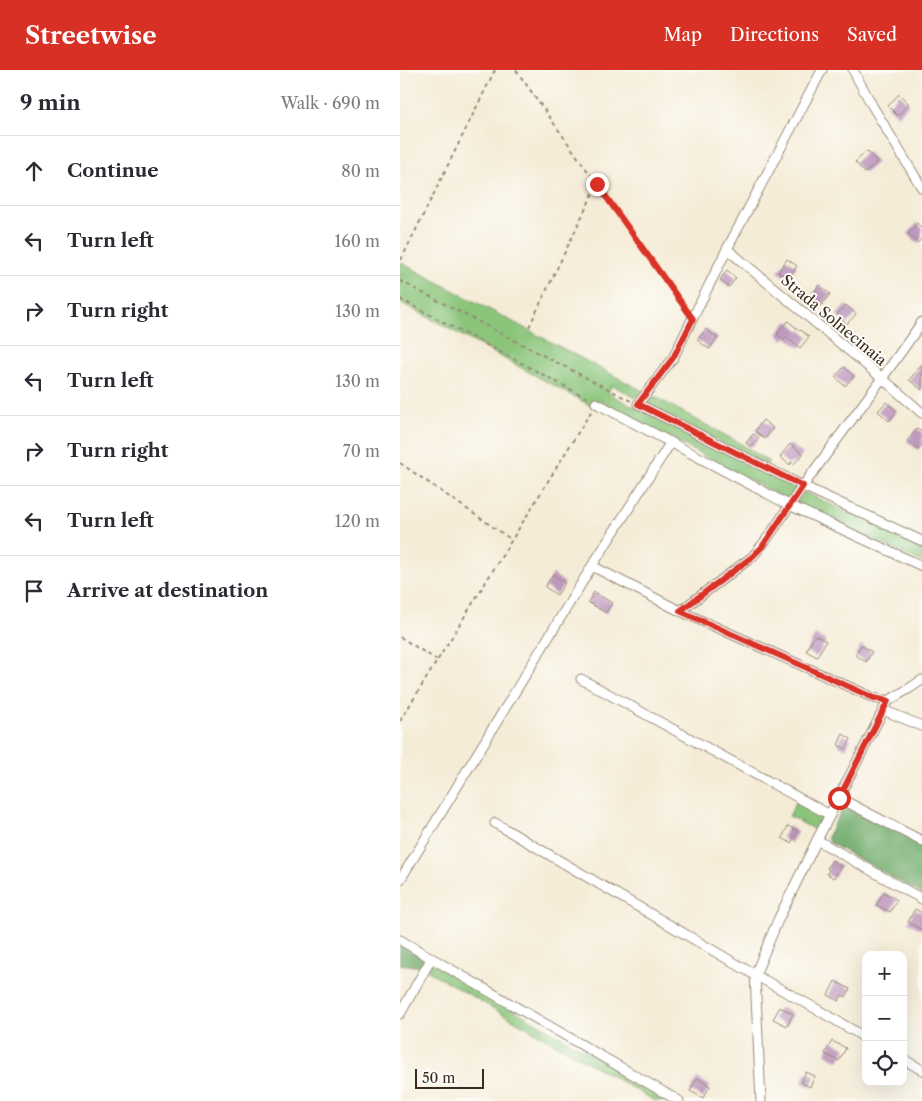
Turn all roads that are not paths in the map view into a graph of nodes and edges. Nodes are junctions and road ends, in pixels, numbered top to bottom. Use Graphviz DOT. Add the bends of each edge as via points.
graph roads {
  1 [pos="822,70"];
  2 [pos="853,70"];
  3 [pos="922,188"];
  4 [pos="727,249"];
  5 [pos="922,322"];
  6 [pos="883,379"];
  7 [pos="596,403"];
  8 [pos="922,413"];
  9 [pos="671,442"];
  10 [pos="803,486"];
  11 [pos="790,505"];
  12 [pos="922,541"];
  13 [pos="592,566"];
  14 [pos="922,566"];
  15 [pos="680,611"];
  16 [pos="581,679"];
  17 [pos="922,680"];
  18 [pos="888,701"];
  19 [pos="883,710"];
  20 [pos="922,726"];
  21 [pos="839,798"];
  22 [pos="830,815"];
  23 [pos="495,823"];
  24 [pos="817,840"];
  25 [pos="922,841"];
  26 [pos="400,880"];
  27 [pos="922,899"];
  28 [pos="400,940"];
  29 [pos="431,959"];
  30 [pos="755,975"];
  31 [pos="400,1014"];
  32 [pos="862,1036"];
  33 [pos="907,1061"];
  34 [pos="922,1070"];
  35 [pos="679,1101"];
  36 [pos="761,1101"];
  1 -- 4 [label="street"];
  2 -- 3 [label="street"];
  4 -- 6 [label="street, Strada Solnecinaia"];
  4 -- 10 [label="street" via="673,358 638,404"];
  5 -- 6 [label="street"];
  6 -- 8 [label="street, Strada Solnecinaia"];
  6 -- 10 [label="street"];
  7 -- 9 [label="street"];
  9 -- 11 [label="street"];
  9 -- 13 [label="street"];
  10 -- 11 [label="street"];
  10 -- 12 [label="street"];
  11 -- 14 [label="street"];
  11 -- 15 [label="street" via="752,557"];
  13 -- 15 [label="street"];
  13 -- 26 [label="street"];
  15 -- 18 [label="street" via="874,698"];
  16 -- 22 [label="street"];
  17 -- 18 [label="street"];
  18 -- 19 [label="street"];
  19 -- 20 [label="street"];
  19 -- 21 [label="street"];
  21 -- 22 [label="street"];
  21 -- 25 [label="street"];
  22 -- 24 [label="street"];
  23 -- 30 [label="street"];
  24 -- 27 [label="street"];
  24 -- 30 [label="street"];
  28 -- 29 [label="street"];
  29 -- 31 [label="street"];
  29 -- 35 [label="street"];
  30 -- 32 [label="street"];
  30 -- 36 [label="street"];
  33 -- 34 [label="street"];
}
